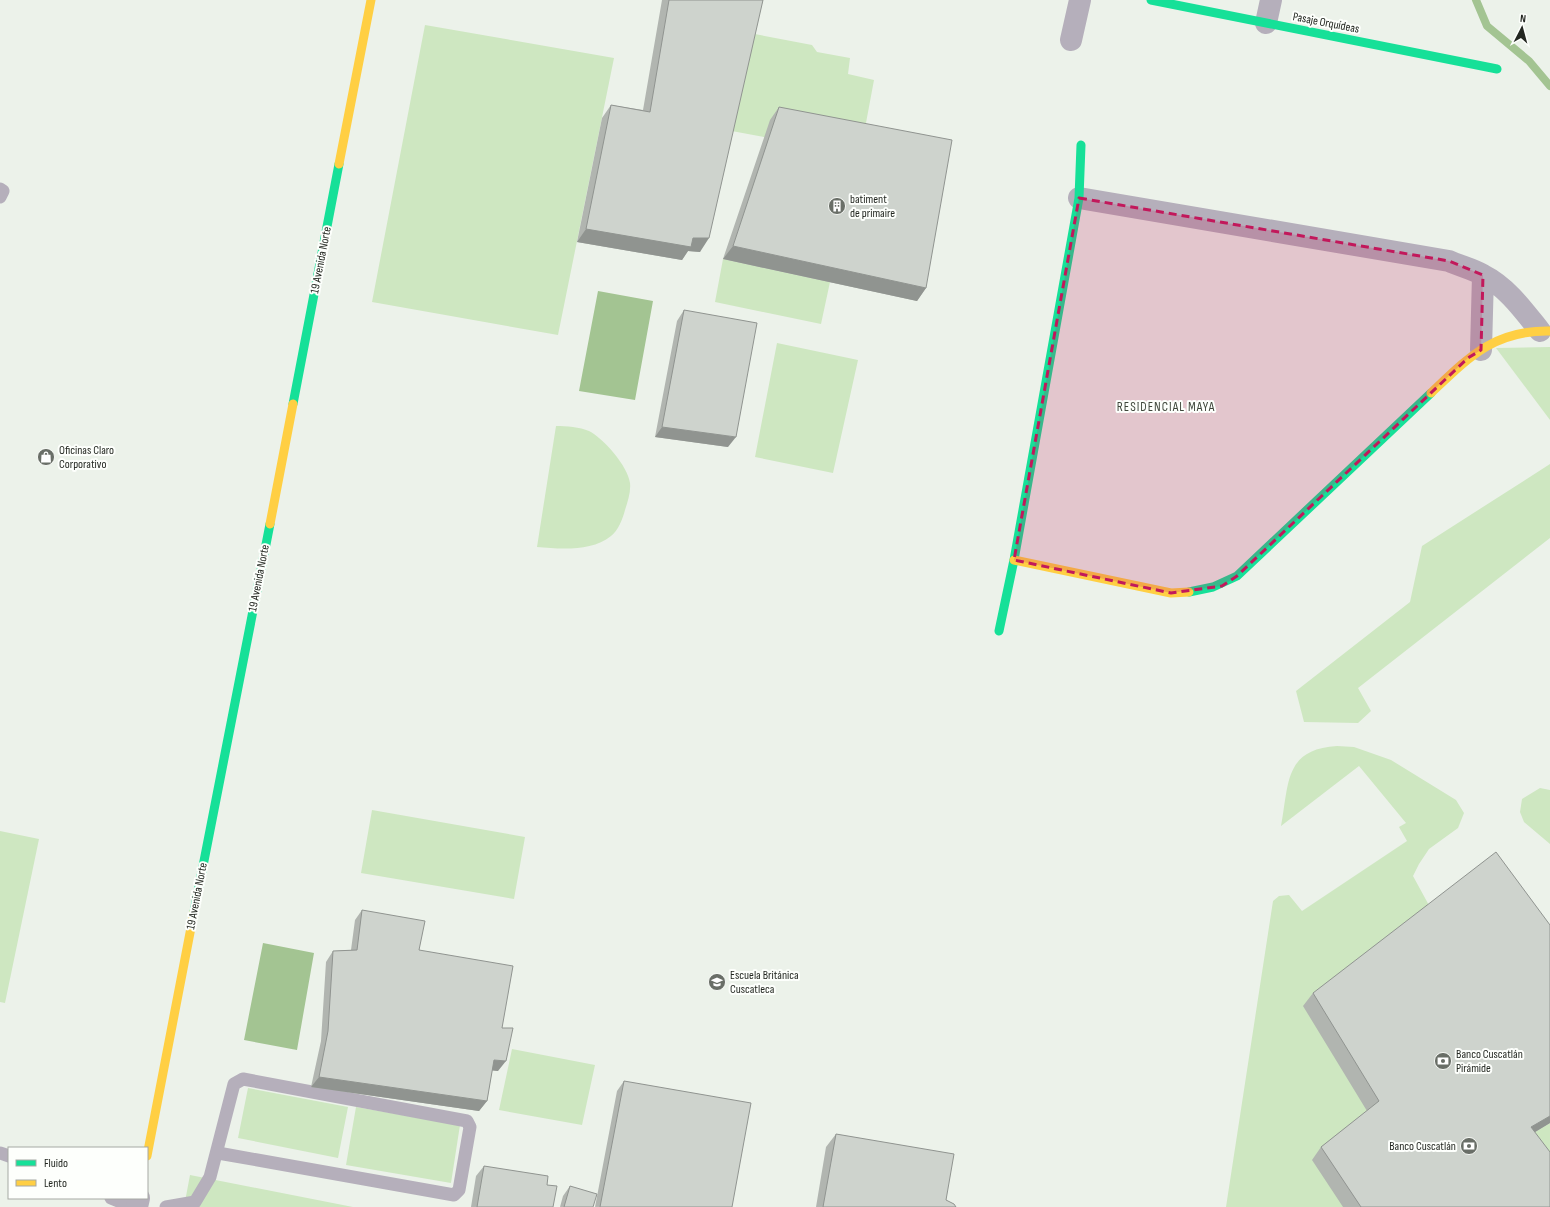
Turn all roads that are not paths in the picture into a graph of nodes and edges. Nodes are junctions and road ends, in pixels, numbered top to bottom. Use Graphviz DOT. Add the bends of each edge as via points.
graph roads {
  1 [pos="371,0"];
  2 [pos="1080,0"];
  3 [pos="1151,0"];
  4 [pos="1271,0"];
  5 [pos="1266,23"];
  6 [pos="1071,40"];
  7 [pos="1497,69"];
  8 [pos="1081,144"];
  9 [pos="0,189"];
  10 [pos="0,197"];
  11 [pos="1079,198"];
  12 [pos="1483,275"];
  13 [pos="1545,331"];
  14 [pos="1481,350"];
  15 [pos="1014,560"];
  16 [pos="999,632"];
  17 [pos="148,1151"];
  18 [pos="218,1153"];
  19 [pos="113,1199"];
  20 [pos="133,1207"];
  21 [pos="166,1207"];
  1 -- 17 [label="street, 19 Avenida Norte"];
  2 -- 6 [label="street"];
  3 -- 5 [label="street, Pasaje Orquídeas"];
  4 -- 5 [label="street"];
  5 -- 7 [label="street, Pasaje Orquídeas"];
  8 -- 11 [label="street"];
  9 -- 10 [label="lane" via="3,191"];
  11 -- 12 [label="street" via="1449,261"];
  11 -- 15 [label="street"];
  12 -- 13 [label="street" via="1513,298"];
  12 -- 14 [label="street"];
  13 -- 14 [label="street" via="1516,332"];
  14 -- 15 [label="street" via="1468,358 1236,576 1222,586 1196,592 1171,593"];
  15 -- 16 [label="street"];
  18 -- 18 [label="lane" via="234,1084 243,1079 467,1121 470,1127 459,1190 454,1195"];
  18 -- 21 [label="lane" via="210,1177 195,1202"];
  19 -- 20 [label="lane"];
}
